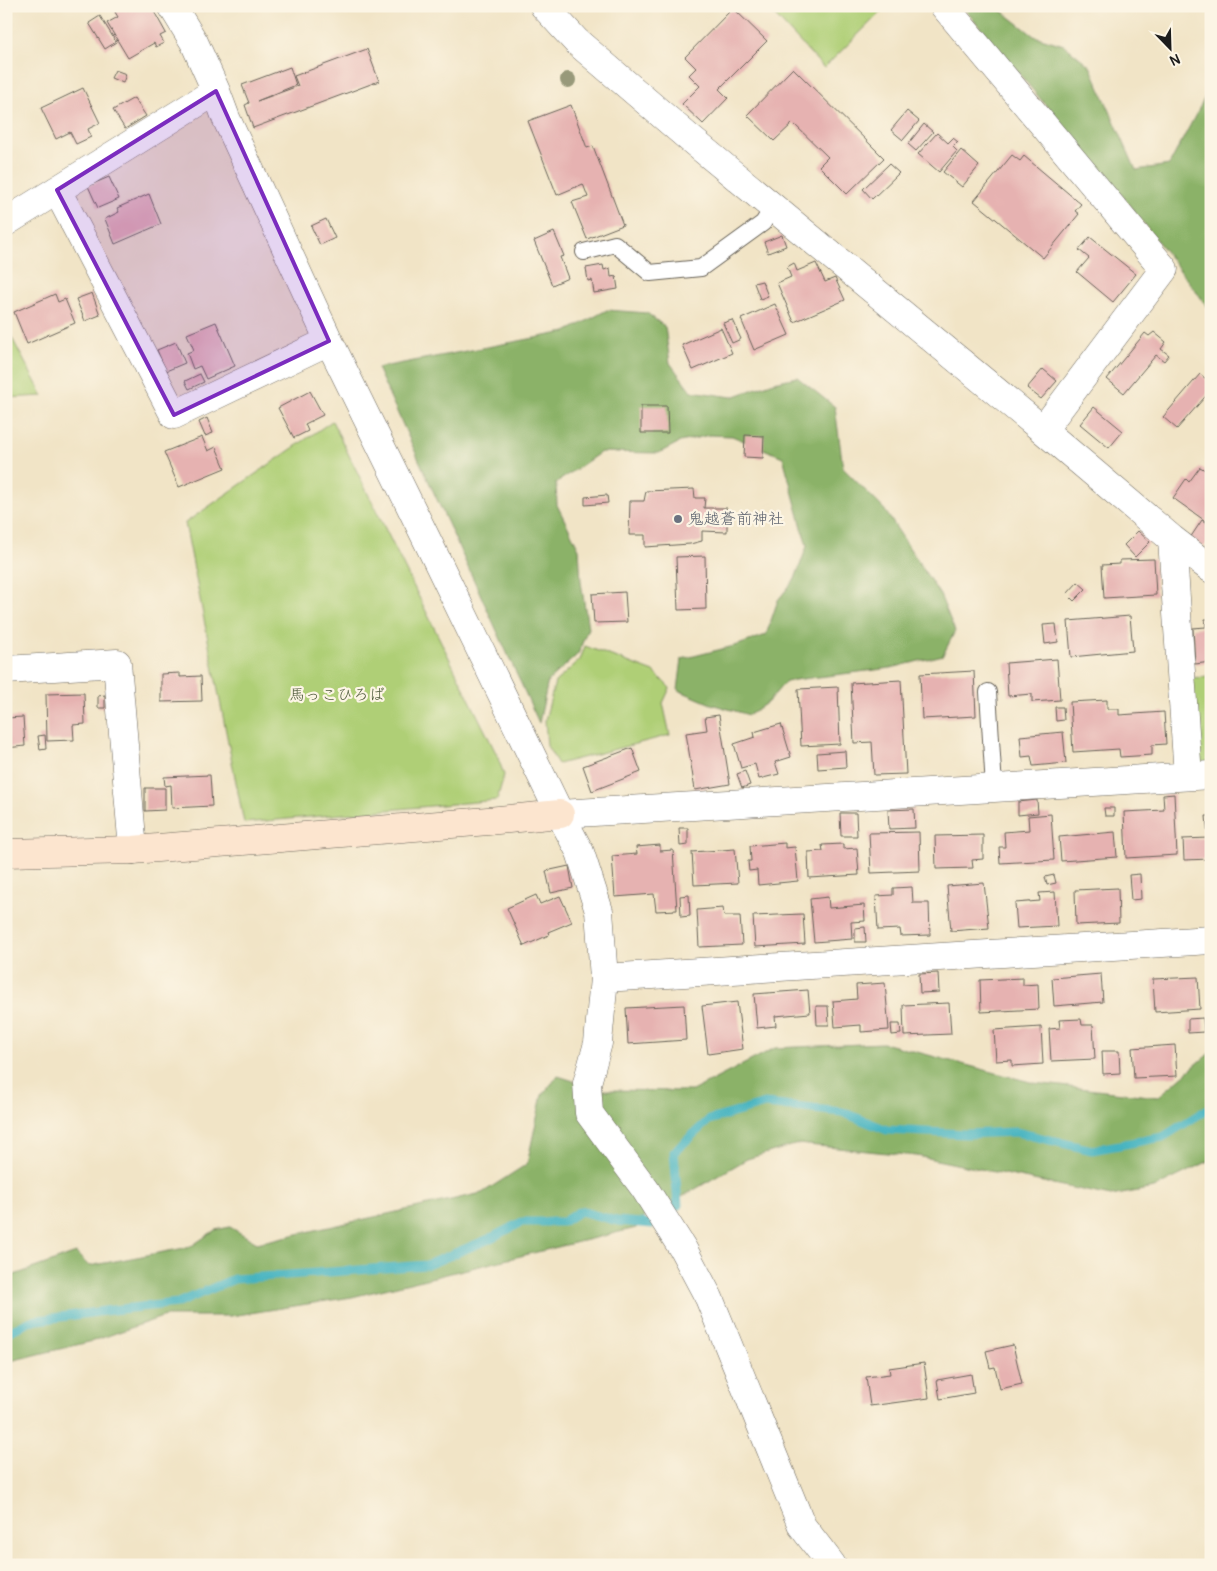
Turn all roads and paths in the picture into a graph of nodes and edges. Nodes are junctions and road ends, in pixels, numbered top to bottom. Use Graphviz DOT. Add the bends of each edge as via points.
graph roads {
  1 [pos="172,6"];
  2 [pos="544,6"];
  3 [pos="944,6"];
  4 [pos="216,91"];
  5 [pos="57,190"];
  6 [pos="773,207"];
  7 [pos="6,222"];
  8 [pos="584,252"];
  9 [pos="329,341"];
  10 [pos="1043,430"];
  11 [pos="1172,539"];
  12 [pos="1211,569"];
  13 [pos="6,670"];
  14 [pos="988,692"];
  15 [pos="1199,775"];
  16 [pos="994,787"];
  17 [pos="560,814"];
  18 [pos="134,850"];
  19 [pos="6,852"];
  20 [pos="1211,940"];
  21 [pos="604,978"];
  22 [pos="832,1565"];
  1 -- 4 [label="street" via="194,42"];
  2 -- 6 [label="street" via="583,47"];
  3 -- 10 [label="street" via="1164,269"];
  4 -- 5 [label="street"];
  4 -- 9 [label="street"];
  5 -- 7 [label="street"];
  5 -- 9 [label="street" via="174,415"];
  6 -- 8 [label="lane" via="764,223 701,268 650,273 615,244"];
  6 -- 10 [label="street"];
  9 -- 17 [label="street"];
  10 -- 11 [label="street"];
  11 -- 12 [label="street"];
  11 -- 15 [label="street"];
  13 -- 18 [label="street" via="117,663"];
  14 -- 16 [label="lane"];
  15 -- 16 [label="street"];
  16 -- 17 [label="street"];
  17 -- 18 [label="street"];
  17 -- 21 [label="street" via="580,852 599,911"];
  18 -- 19 [label="street"];
  20 -- 21 [label="street"];
  21 -- 22 [label="street" via="598,1043 587,1083 589,1113 683,1248 709,1298 802,1526"];
}
